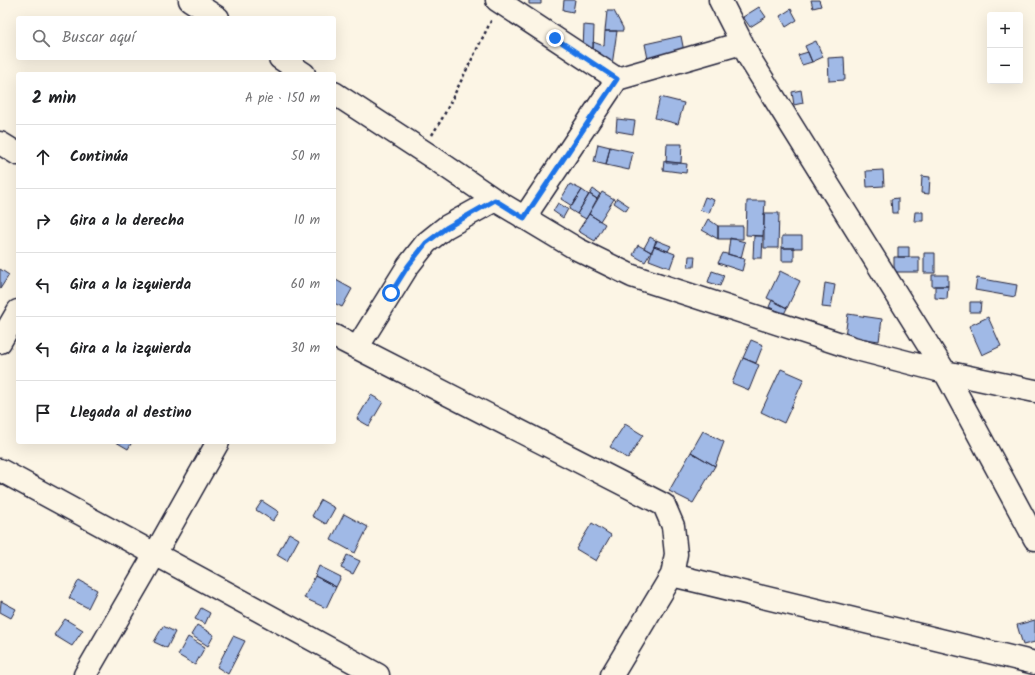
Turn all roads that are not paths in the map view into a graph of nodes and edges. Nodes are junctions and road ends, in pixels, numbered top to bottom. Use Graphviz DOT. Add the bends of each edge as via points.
graph roads {
  1 [pos="190,0"];
  2 [pos="720,0"];
  3 [pos="499,1"];
  4 [pos="215,16"];
  5 [pos="742,43"];
  6 [pos="283,60"];
  7 [pos="301,72"];
  8 [pos="617,79"];
  9 [pos="336,95"];
  10 [pos="0,143"];
  11 [pos="16,153"];
  12 [pos="495,200"];
  13 [pos="524,218"];
  14 [pos="16,314"];
  15 [pos="336,337"];
  16 [pos="0,342"];
  17 [pos="357,348"];
  18 [pos="945,372"];
  19 [pos="1035,391"];
  20 [pos="217,444"];
  21 [pos="0,470"];
  22 [pos="1035,539"];
  23 [pos="155,554"];
  24 [pos="672,575"];
  25 [pos="1035,663"];
  26 [pos="85,675"];
  27 [pos="378,675"];
  28 [pos="612,675"];
  1 -- 4 [label="street"];
  2 -- 5 [label="street"];
  3 -- 8 [label="street"];
  5 -- 8 [label="street"];
  5 -- 18 [label="street"];
  6 -- 7 [label="street"];
  8 -- 13 [label="street"];
  9 -- 12 [label="street"];
  10 -- 11 [label="street"];
  12 -- 13 [label="street"];
  12 -- 17 [label="street" via="446,228 426,243 408,266"];
  13 -- 18 [label="street" via="577,249 632,276 853,348"];
  14 -- 16 [label="street"];
  15 -- 17 [label="street"];
  17 -- 24 [label="street" via="664,505 674,526 676,554"];
  18 -- 19 [label="street"];
  18 -- 22 [label="street"];
  20 -- 23 [label="street"];
  21 -- 23 [label="street"];
  23 -- 26 [label="street"];
  23 -- 27 [label="street"];
  24 -- 25 [label="street"];
  24 -- 28 [label="street"];
}
